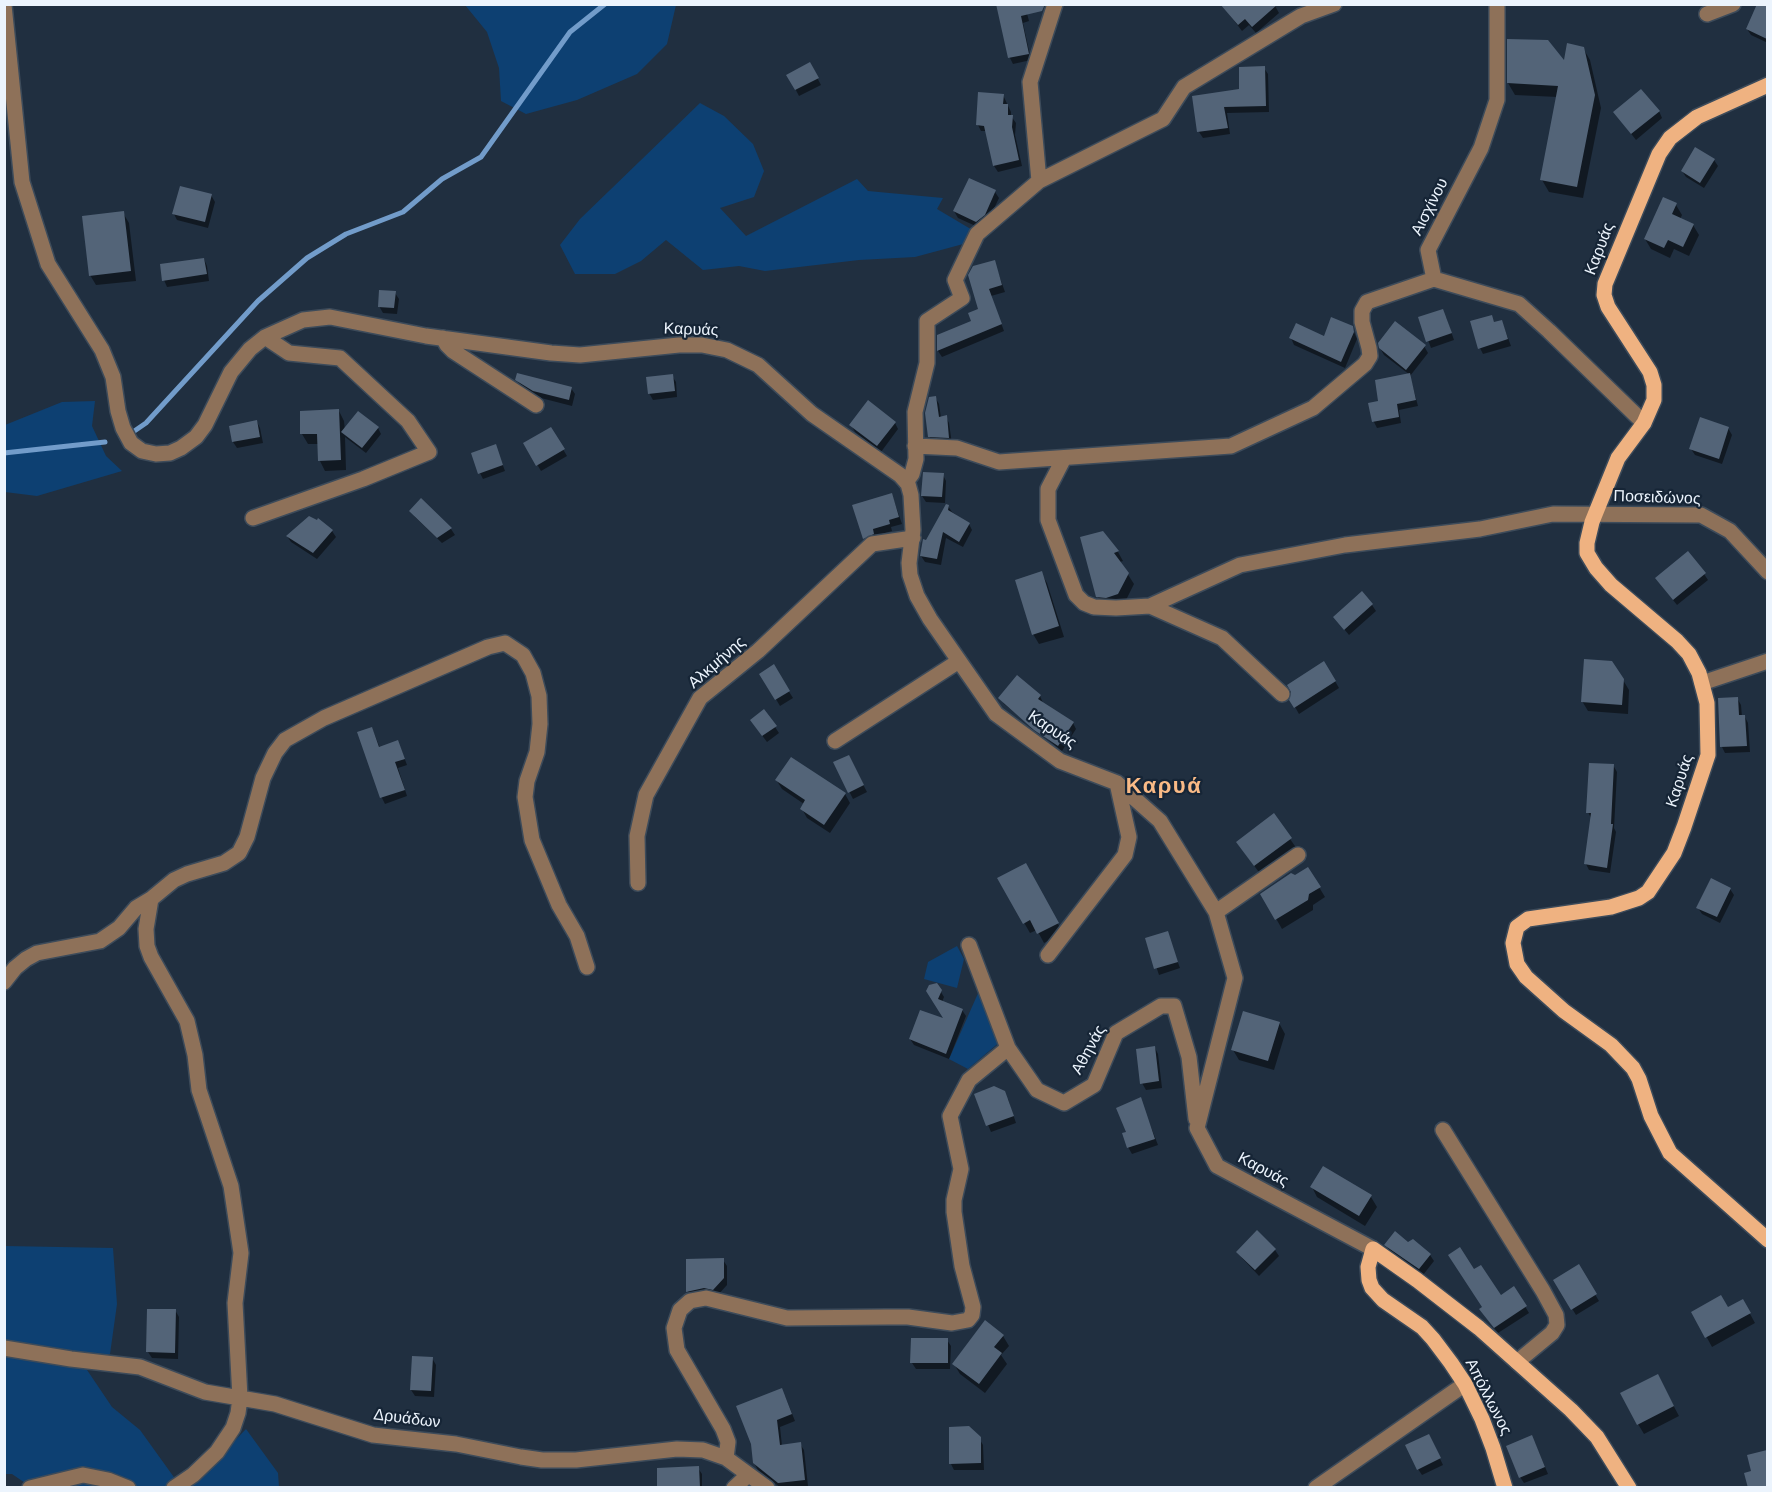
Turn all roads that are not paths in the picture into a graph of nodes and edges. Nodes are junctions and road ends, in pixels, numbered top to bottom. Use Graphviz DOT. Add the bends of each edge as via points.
graph roads {
  1 [pos="1055,4"];
  2 [pos="1334,4"];
  3 [pos="1497,4"];
  4 [pos="1733,4"];
  5 [pos="4,5"];
  6 [pos="1707,14"];
  7 [pos="1767,85"];
  8 [pos="1039,181"];
  9 [pos="1434,279"];
  10 [pos="265,337"];
  11 [pos="443,338"];
  12 [pos="536,405"];
  13 [pos="1644,423"];
  14 [pos="915,446"];
  15 [pos="1064,458"];
  16 [pos="906,482"];
  17 [pos="1595,513"];
  18 [pos="253,518"];
  19 [pos="913,538"];
  20 [pos="1767,572"];
  21 [pos="1150,606"];
  22 [pos="959,661"];
  23 [pos="1767,661"];
  24 [pos="1702,683"];
  25 [pos="1282,694"];
  26 [pos="835,741"];
  27 [pos="1117,783"];
  28 [pos="1298,855"];
  29 [pos="638,883"];
  30 [pos="151,899"];
  31 [pos="1216,912"];
  32 [pos="969,945"];
  33 [pos="1048,955"];
  34 [pos="586,967"];
  35 [pos="4,982"];
  36 [pos="1008,1048"];
  37 [pos="1197,1128"];
  38 [pos="1443,1130"];
  39 [pos="1767,1240"];
  40 [pos="1373,1249"];
  41 [pos="4,1348"];
  42 [pos="1517,1362"];
  43 [pos="1465,1384"];
  44 [pos="240,1398"];
  45 [pos="726,1458"];
  46 [pos="748,1475"];
  47 [pos="30,1488"];
  48 [pos="128,1488"];
  49 [pos="174,1488"];
  50 [pos="734,1488"];
  51 [pos="767,1488"];
  52 [pos="1316,1488"];
  53 [pos="1505,1488"];
  54 [pos="1629,1488"];
  1 -- 8 [label="street" via="1030,82"];
  2 -- 8 [label="street" via="1301,16 1184,87 1163,119"];
  3 -- 9 [label="street, Αισχίνου" via="1497,100 1481,148 1428,250"];
  4 -- 6 [label="street"];
  5 -- 10 [label="street" via="22,182 48,264 107,359 118,411 130,441 142,451 156,454 173,452 186,444 205,425 231,372"];
  7 -- 13 [label="main road, Καρυάς" via="1697,117 1670,138 1659,154 1605,284 1608,307 1642,357 1654,385 1654,400"];
  8 -- 14 [label="street" via="977,234 955,280 962,298 927,321 927,358 916,404"];
  9 -- 13 [label="street" via="1519,304"];
  9 -- 15 [label="street" via="1367,302 1362,322 1370,356 1303,414 1231,446"];
  10 -- 11 [label="street, Καρυάς" via="303,321 330,317"];
  10 -- 18 [label="street" via="289,352 340,358 408,421 429,452 363,480"];
  11 -- 12 [label="street" via="453,351"];
  11 -- 16 [label="street, Καρυάς" via="574,355 679,345 727,350 758,365 812,414"];
  13 -- 17 [label="main road, Καρυάς" via="1618,458"];
  14 -- 15 [label="street" via="957,448 999,462"];
  14 -- 16 [label="street" via="914,467"];
  15 -- 21 [label="street" via="1048,489 1047,512 1076,595 1084,603 1103,608"];
  16 -- 19 [label="street, Καρυάς" via="911,495"];
  17 -- 20 [label="street, Ποσειδώνος" via="1701,514 1730,531"];
  17 -- 21 [label="street, Ποσειδώνος" via="1552,514 1480,529 1345,545 1240,565"];
  17 -- 24 [label="main road, Καρυάς" via="1587,543 1591,560 1611,585 1689,654"];
  19 -- 22 [label="street, Καρυάς" via="909,559 916,596"];
  19 -- 29 [label="street, Αλκμήνης" via="872,544 758,651 700,698 646,795 637,836"];
  21 -- 25 [label="street" via="1222,638"];
  22 -- 26 [label="street"];
  22 -- 27 [label="street, Καρυάς" via="996,714 1060,760"];
  23 -- 24 [label="street"];
  24 -- 39 [label="main road, Καρυάς" via="1707,703 1708,755 1674,853 1648,892 1611,907 1528,919 1517,927 1514,951 1520,969 1534,985 1624,1056 1639,1079 1651,1116 1670,1153"];
  27 -- 31 [label="street, Καρυάς" via="1160,821"];
  27 -- 33 [label="street" via="1129,837 1125,855"];
  28 -- 31 [label="street"];
  30 -- 34 [label="street" via="174,880 224,863 239,853 263,778 285,740 324,718 505,643 523,655 539,696 537,752 525,797 532,840 559,905 577,936"];
  30 -- 35 [label="street" via="100,941 37,953 15,968"];
  30 -- 44 [label="street" via="146,929 150,957 186,1021 199,1090 236,1210 242,1253 235,1303"];
  31 -- 37 [label="street, Καρυάς" via="1235,978"];
  32 -- 36 [label="street, Αθηνάς"];
  36 -- 37 [label="street, Αθηνάς" via="1037,1090 1064,1103 1095,1085 1116,1033 1161,1006 1174,1006 1189,1058"];
  36 -- 45 [label="street" via="969,1080 950,1116 961,1169 954,1212 972,1316 952,1323 908,1317 787,1318 706,1298 690,1301 680,1310 674,1328 677,1350 723,1429 728,1442"];
  37 -- 40 [label="street, Καρυάς" via="1217,1166"];
  38 -- 42 [label="street" via="1556,1316 1557,1325 1552,1333"];
  40 -- 42 [label="main road, Καρυάς" via="1479,1328"];
  40 -- 43 [label="main road, Απόλλωνος" via="1368,1274 1374,1291 1433,1339"];
  41 -- 44 [label="street, Δρυάδων" via="140,1367 192,1388"];
  42 -- 54 [label="main road, Καρυάς" via="1597,1437"];
  43 -- 52 [label="street"];
  43 -- 53 [label="main road, Απόλλωνος" via="1493,1448"];
  44 -- 45 [label="street, Δρυάδων" via="275,1404 373,1435 456,1444 542,1460 696,1448"];
  44 -- 49 [label="street" via="236,1422 223,1445"];
  45 -- 46 [label="street, Δρυάδων"];
  46 -- 50 [label="street"];
  46 -- 51 [label="street, Δρυάδων"];
  47 -- 48 [label="street" via="83,1475"];
}
